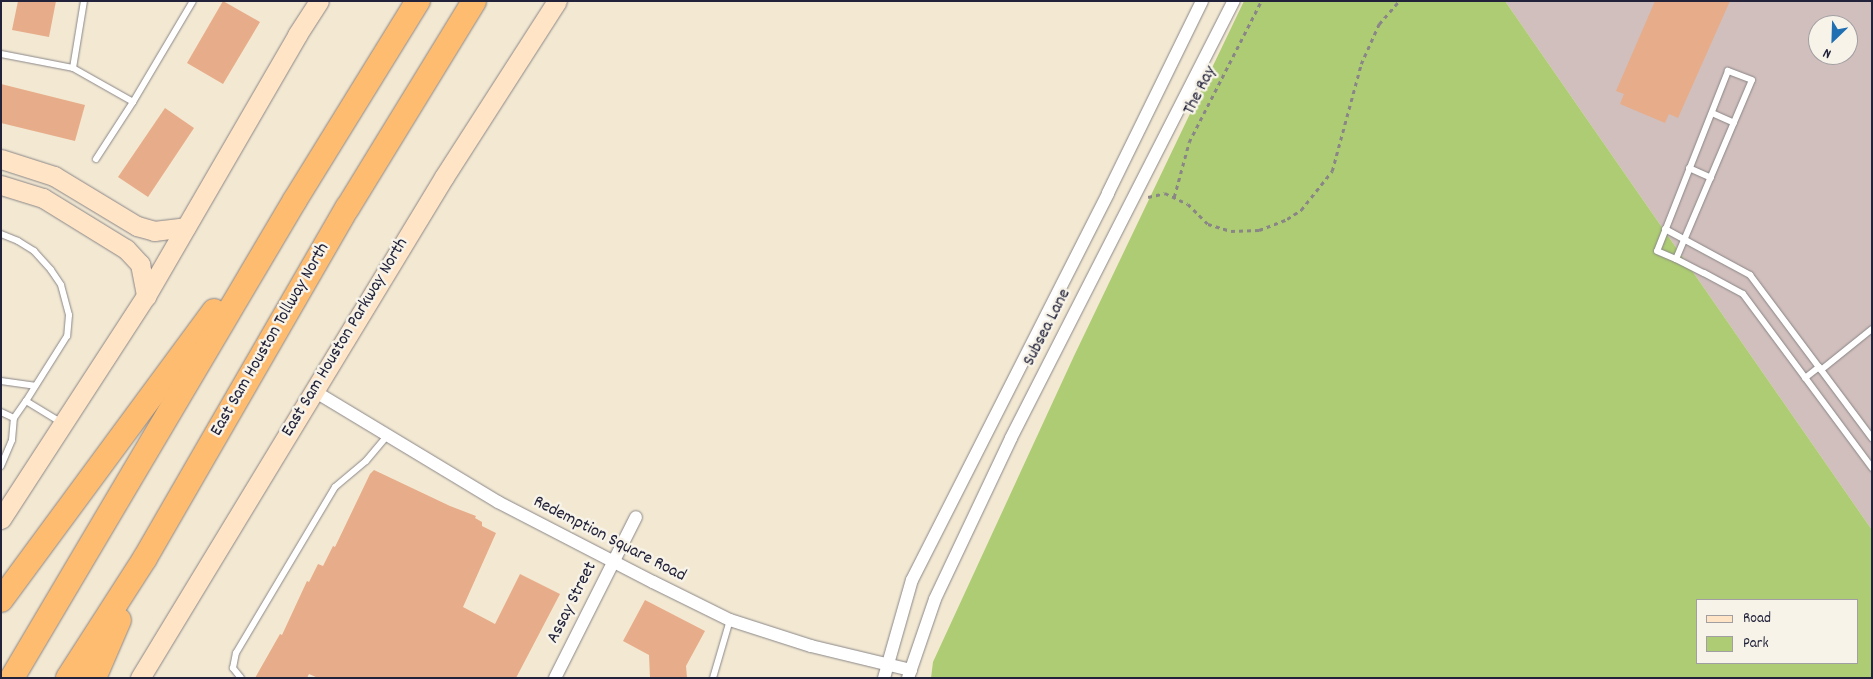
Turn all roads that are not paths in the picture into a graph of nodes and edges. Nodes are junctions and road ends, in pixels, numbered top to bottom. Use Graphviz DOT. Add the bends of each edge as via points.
graph roads {
  1 [pos="84,1"];
  2 [pos="193,1"];
  3 [pos="319,1"];
  4 [pos="418,1"];
  5 [pos="474,1"];
  6 [pos="557,1"];
  7 [pos="1202,1"];
  8 [pos="1234,1"];
  9 [pos="1,54"];
  10 [pos="72,68"];
  11 [pos="133,102"];
  12 [pos="1712,113"];
  13 [pos="1734,123"];
  14 [pos="1,159"];
  15 [pos="96,159"];
  16 [pos="1689,168"];
  17 [pos="1711,178"];
  18 [pos="1,185"];
  19 [pos="295,200"];
  20 [pos="186,227"];
  21 [pos="1665,229"];
  22 [pos="1,234"];
  23 [pos="1685,238"];
  24 [pos="1676,260"];
  25 [pos="146,296"];
  26 [pos="1872,329"];
  27 [pos="1820,369"];
  28 [pos="1805,378"];
  29 [pos="1,381"];
  30 [pos="35,386"];
  31 [pos="314,391"];
  32 [pos="26,401"];
  33 [pos="1,412"];
  34 [pos="14,418"];
  35 [pos="63,424"];
  36 [pos="387,436"];
  37 [pos="1872,438"];
  38 [pos="1,466"];
  39 [pos="1872,467"];
  40 [pos="636,517"];
  41 [pos="1,519"];
  42 [pos="145,558"];
  43 [pos="613,562"];
  44 [pos="1,600"];
  45 [pos="730,620"];
  46 [pos="885,671"];
  47 [pos="910,674"];
  48 [pos="12,678"];
  49 [pos="68,678"];
  50 [pos="94,678"];
  51 [pos="140,678"];
  52 [pos="241,678"];
  53 [pos="555,678"];
  54 [pos="713,678"];
  1 -- 10 [label="lane"];
  2 -- 11 [label="lane"];
  3 -- 20 [label="main road" via="296,35"];
  4 -- 19 [label="highway"];
  5 -- 42 [label="highway, East Sam Houston Tollway North" via="348,207"];
  6 -- 31 [label="main road, East Sam Houston Parkway North" via="444,177"];
  7 -- 46 [label="street, Subsea Lane" via="912,580"];
  8 -- 47 [label="street, Subsea Lane" via="1011,438 935,599"];
  9 -- 10 [label="lane"];
  10 -- 11 [label="lane"];
  11 -- 15 [label="lane"];
  12 -- 13 [label="lane"];
  12 -- 13 [label="lane" via="1728,71 1752,80"];
  12 -- 16 [label="lane"];
  13 -- 17 [label="lane"];
  14 -- 20 [label="main road" via="54,176 137,226 154,232"];
  16 -- 17 [label="lane"];
  16 -- 21 [label="lane"];
  17 -- 23 [label="lane"];
  18 -- 25 [label="main road" via="43,198 126,249 140,264"];
  19 -- 44 [label="highway"];
  19 -- 48 [label="highway"];
  20 -- 25 [label="main road"];
  21 -- 23 [label="lane"];
  21 -- 24 [label="lane" via="1657,251"];
  22 -- 30 [label="lane" via="34,251 51,270 61,286 69,315 67,336"];
  23 -- 24 [label="lane"];
  23 -- 27 [label="lane" via="1750,275"];
  24 -- 28 [label="lane" via="1743,294"];
  25 -- 35 [label="main road"];
  26 -- 27 [label="lane"];
  27 -- 28 [label="lane"];
  27 -- 37 [label="lane"];
  28 -- 39 [label="lane"];
  29 -- 30 [label="lane"];
  30 -- 32 [label="lane"];
  31 -- 36 [label="street, Redemption Square Road"];
  31 -- 51 [label="main road, East Sam Houston Parkway North"];
  32 -- 34 [label="lane"];
  32 -- 35 [label="lane"];
  33 -- 34 [label="lane"];
  34 -- 38 [label="lane" via="12,440"];
  35 -- 41 [label="main road"];
  36 -- 43 [label="street, Redemption Square Road" via="491,498"];
  36 -- 52 [label="lane" via="366,461 335,487 236,653 233,668"];
  40 -- 43 [label="street, Assay Street"];
  42 -- 49 [label="highway, East Sam Houston Tollway North"];
  42 -- 50 [label="highway"];
  43 -- 45 [label="street, Redemption Square Road"];
  43 -- 53 [label="street, Assay Street"];
  45 -- 46 [label="street, Redemption Square Road"];
  45 -- 54 [label="lane"];
  46 -- 47 [label="street, Redemption Square Road"];
}
